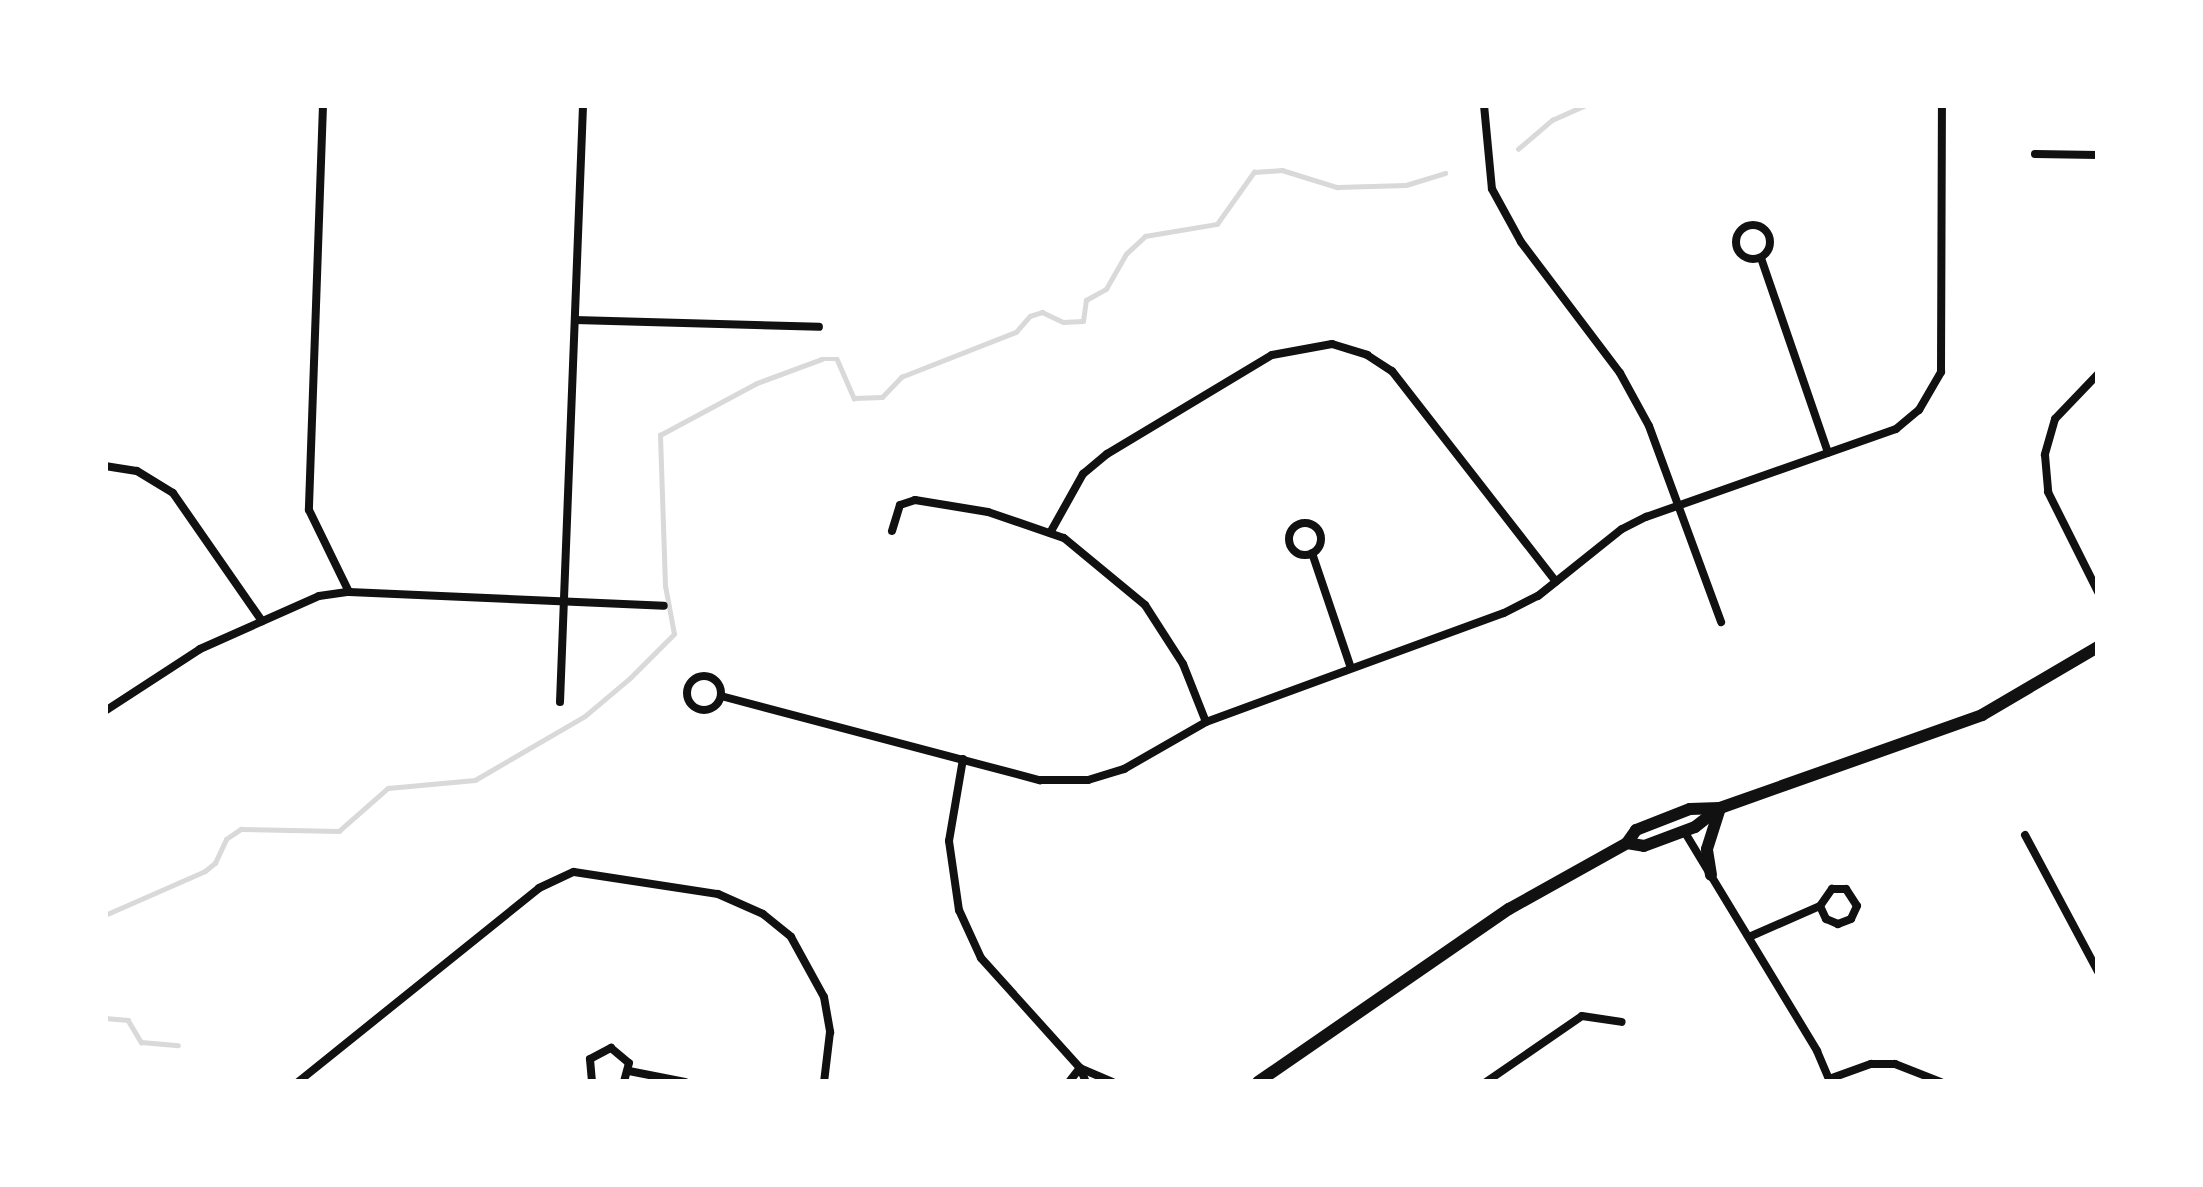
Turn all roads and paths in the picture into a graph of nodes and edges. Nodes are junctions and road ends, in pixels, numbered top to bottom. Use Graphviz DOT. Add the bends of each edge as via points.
graph roads {
  1 [pos="322,105"];
  2 [pos="583,105"];
  3 [pos="1484,105"];
  4 [pos="1942,105"];
  5 [pos="2035,154"];
  6 [pos="2098,155"];
  7 [pos="1761,258"];
  8 [pos="574,320"];
  9 [pos="819,327"];
  10 [pos="2098,374"];
  11 [pos="1828,453"];
  12 [pos="105,466"];
  13 [pos="1680,506"];
  14 [pos="892,531"];
  15 [pos="1050,533"];
  16 [pos="1312,553"];
  17 [pos="1556,582"];
  18 [pos="349,592"];
  19 [pos="2098,592"];
  20 [pos="563,600"];
  21 [pos="664,606"];
  22 [pos="262,621"];
  23 [pos="1721,622"];
  24 [pos="2098,647"];
  25 [pos="1351,668"];
  26 [pos="721,696"];
  27 [pos="560,702"];
  28 [pos="105,711"];
  29 [pos="1206,722"];
  30 [pos="963,759"];
  31 [pos="1720,808"];
  32 [pos="1684,831"];
  33 [pos="2025,835"];
  34 [pos="1627,843"];
  35 [pos="1711,875"];
  36 [pos="1820,906"];
  37 [pos="1749,937"];
  38 [pos="2098,971"];
  39 [pos="1622,1022"];
  40 [pos="1080,1068"];
  41 [pos="629,1071"];
  42 [pos="1830,1081"];
  43 [pos="300,1082"];
  44 [pos="592,1082"];
  45 [pos="624,1082"];
  46 [pos="685,1082"];
  47 [pos="824,1082"];
  48 [pos="1069,1082"];
  49 [pos="1086,1082"];
  50 [pos="1112,1082"];
  51 [pos="1258,1082"];
  52 [pos="1486,1082"];
  53 [pos="1941,1082"];
  1 -- 18 [label="street" via="309,509"];
  2 -- 8 [label="street"];
  3 -- 13 [label="street" via="1492,190 1521,242 1620,373"];
  4 -- 11 [label="street" via="1941,372 1919,410 1896,429"];
  5 -- 6 [label="street"];
  7 -- 7 [label="street" via="1769,234 1745,226 1737,250"];
  7 -- 11 [label="street"];
  8 -- 9 [label="street"];
  8 -- 20 [label="street"];
  10 -- 19 [label="street" via="2055,419 2044,454 2048,492"];
  11 -- 13 [label="street"];
  12 -- 22 [label="street" via="137,471 173,493"];
  13 -- 17 [label="street" via="1622,530"];
  13 -- 23 [label="street"];
  14 -- 15 [label="street" via="900,505 915,500"];
  15 -- 17 [label="street" via="1083,474 1106,454 1272,356 1331,344 1392,371"];
  15 -- 29 [label="street" via="1108,569 1145,605 1183,664"];
  16 -- 16 [label="street" via="1319,532 1299,525 1291,546"];
  16 -- 25 [label="street"];
  17 -- 25 [label="street" via="1504,613"];
  18 -- 20 [label="street"];
  18 -- 22 [label="street"];
  20 -- 21 [label="street"];
  20 -- 27 [label="street"];
  22 -- 28 [label="street" via="200,649"];
  24 -- 31 [label="main road" via="1982,715"];
  25 -- 29 [label="street"];
  26 -- 26 [label="street" via="706,676 686,690 701,710"];
  26 -- 30 [label="street"];
  29 -- 30 [label="street" via="1124,769 1088,780 1040,780"];
  30 -- 40 [label="street" via="949,841 959,910 1008,994"];
  31 -- 32 [label="main road"];
  31 -- 34 [label="main road" via="1675,814 1636,830"];
  31 -- 35 [label="main road" via="1707,849"];
  32 -- 34 [label="main road" via="1644,846"];
  32 -- 35 [label="street"];
  33 -- 38 [label="street"];
  34 -- 51 [label="main road" via="1509,909"];
  35 -- 37 [label="street"];
  36 -- 36 [label="street" via="1838,924 1857,906 1839,888"];
  36 -- 37 [label="street"];
  37 -- 42 [label="street"];
  39 -- 52 [label="street" via="1582,1016"];
  40 -- 48 [label="street"];
  40 -- 49 [label="street"];
  40 -- 50 [label="street"];
  41 -- 44 [label="street" via="619,1051 603,1049 588,1066"];
  41 -- 45 [label="street"];
  41 -- 46 [label="street"];
  42 -- 53 [label="street" via="1870,1064 1895,1064"];
  43 -- 47 [label="street" via="538,888 574,872 718,894 763,914 790,937 824,997"];
}
